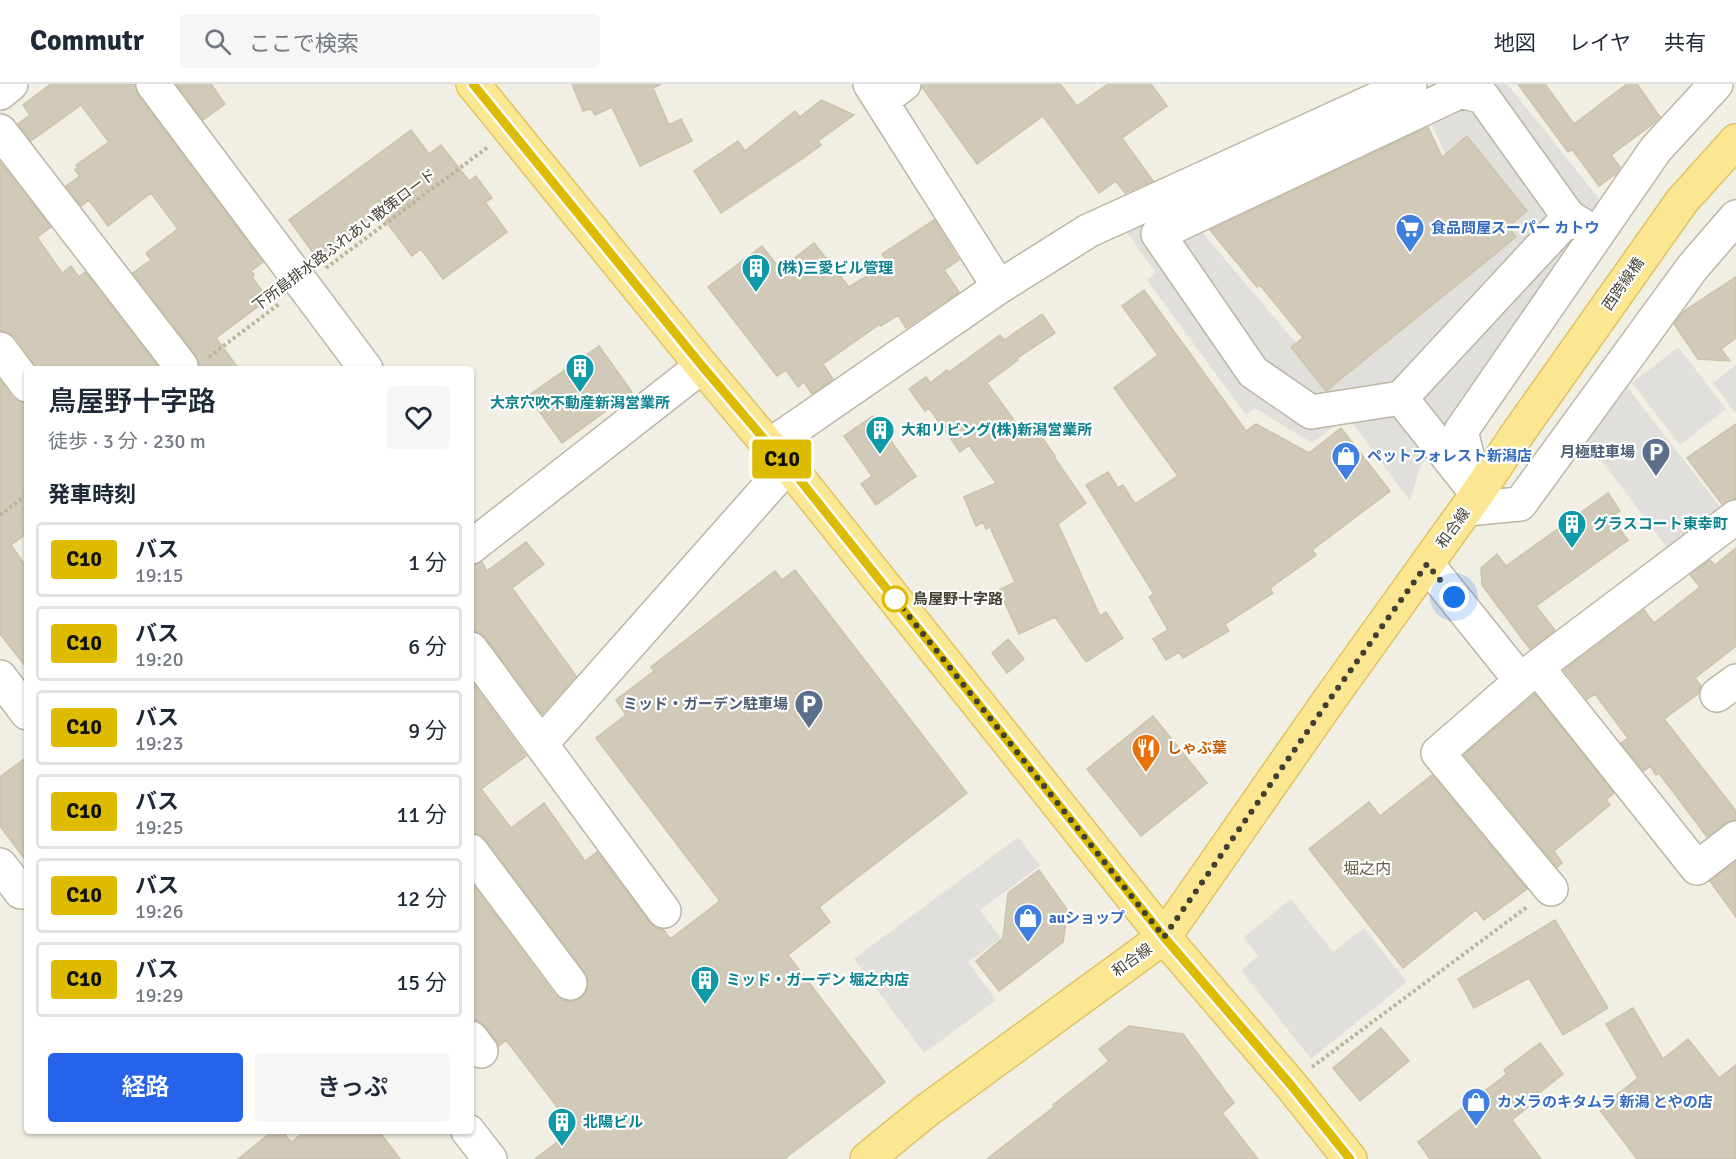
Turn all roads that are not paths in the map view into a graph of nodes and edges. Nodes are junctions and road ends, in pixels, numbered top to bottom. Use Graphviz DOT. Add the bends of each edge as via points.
graph roads {
  1 [pos="11,84"];
  2 [pos="153,84"];
  3 [pos="473,84"];
  4 [pos="1716,84"];
  5 [pos="1406,85"];
  6 [pos="885,90"];
  7 [pos="0,93"];
  8 [pos="0,131"];
  9 [pos="1736,141"];
  10 [pos="1569,217"];
  11 [pos="1736,218"];
  12 [pos="1597,234"];
  13 [pos="999,287"];
  14 [pos="0,349"];
  15 [pos="192,364"];
  16 [pos="364,366"];
  17 [pos="702,366"];
  18 [pos="24,381"];
  19 [pos="1401,398"];
  20 [pos="1518,433"];
  21 [pos="779,455"];
  22 [pos="1472,502"];
  23 [pos="1736,517"];
  24 [pos="477,531"];
  25 [pos="1427,564"];
  26 [pos="474,653"];
  27 [pos="1529,674"];
  28 [pos="0,677"];
  29 [pos="24,709"];
  30 [pos="541,744"];
  31 [pos="1736,838"];
  32 [pos="474,855"];
  33 [pos="0,865"];
  34 [pos="1551,889"];
  35 [pos="16,895"];
  36 [pos="664,911"];
  37 [pos="1164,937"];
  38 [pos="570,983"];
  39 [pos="470,1134"];
  40 [pos="490,1159"];
  41 [pos="867,1159"];
  42 [pos="1350,1159"];
  1 -- 7 [label="street"];
  2 -- 16 [label="street"];
  3 -- 17 [label="main road"];
  4 -- 12 [label="street" via="1656,149"];
  5 -- 13 [label="street" via="1088,231"];
  6 -- 13 [label="street"];
  8 -- 15 [label="street"];
  9 -- 20 [label="main road, 西跨線橋" via="1682,201"];
  10 -- 12 [label="street"];
  10 -- 19 [label="street"];
  10 -- 19 [label="street" via="1483,97 1461,91 1158,234 1253,372 1311,412"];
  11 -- 22 [label="street" via="1692,268 1520,504"];
  12 -- 22 [label="street" via="1461,431"];
  13 -- 21 [label="street"];
  14 -- 18 [label="street"];
  17 -- 21 [label="main road"];
  17 -- 24 [label="street"];
  19 -- 22 [label="street"];
  20 -- 22 [label="main road, 和合線"];
  21 -- 30 [label="street"];
  21 -- 37 [label="main road"];
  22 -- 25 [label="main road, 和合線"];
  23 -- 27 [label="street"];
  25 -- 27 [label="street"];
  25 -- 37 [label="main road, 和合線"];
  26 -- 30 [label="street"];
  27 -- 31 [label="street" via="1697,868"];
  27 -- 34 [label="street" via="1438,753"];
  28 -- 29 [label="street"];
  30 -- 36 [label="street"];
  32 -- 38 [label="street"];
  33 -- 35 [label="street"];
  37 -- 41 [label="main road, 和合線" via="926,1111"];
  37 -- 42 [label="main road"];
  39 -- 40 [label="street"];
}
